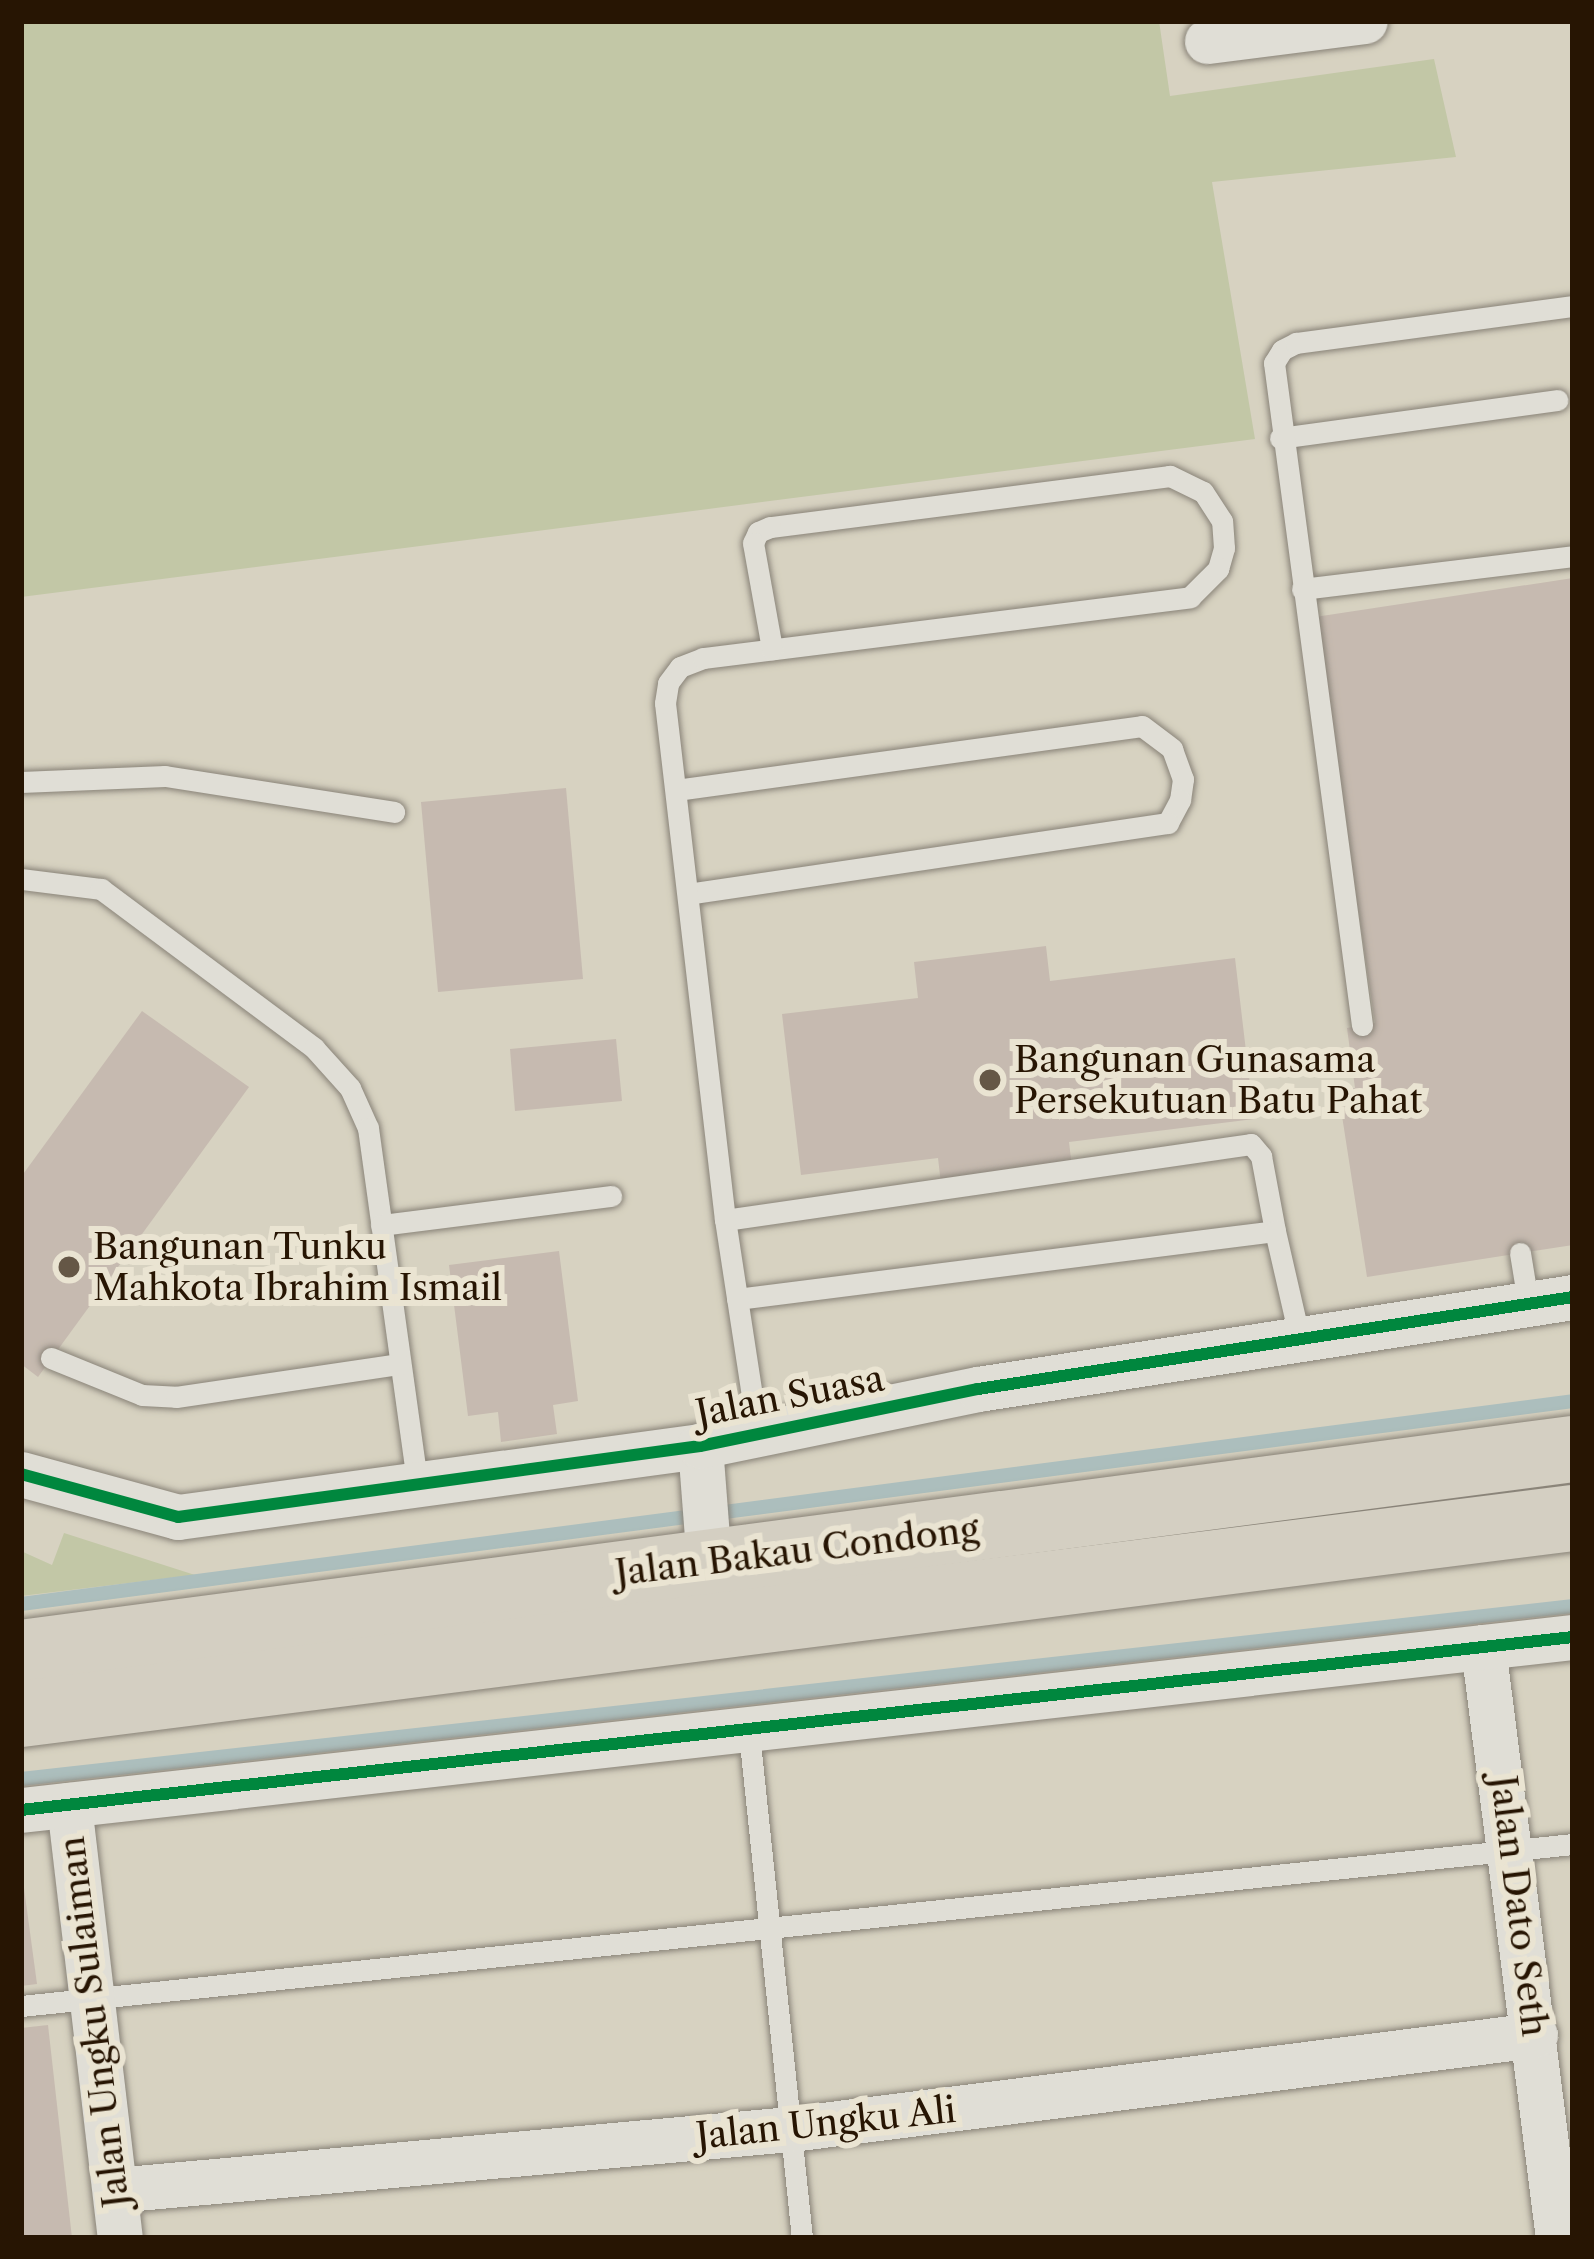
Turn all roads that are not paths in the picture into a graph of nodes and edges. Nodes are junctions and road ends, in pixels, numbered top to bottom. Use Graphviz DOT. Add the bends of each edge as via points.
graph roads {
  1 [pos="1365,21"];
  2 [pos="1208,41"];
  3 [pos="1573,306"];
  4 [pos="1557,400"];
  5 [pos="1280,438"];
  6 [pos="1573,556"];
  7 [pos="1302,589"];
  8 [pos="772,649"];
  9 [pos="21,782"];
  10 [pos="676,790"];
  11 [pos="394,812"];
  12 [pos="21,879"];
  13 [pos="688,894"];
  14 [pos="1362,1025"];
  15 [pos="611,1196"];
  16 [pos="725,1220"];
  17 [pos="381,1225"];
  18 [pos="1275,1231"];
  19 [pos="1520,1253"];
  20 [pos="1573,1297"];
  21 [pos="737,1300"];
  22 [pos="1528,1302"];
  23 [pos="1299,1336"];
  24 [pos="51,1358"];
  25 [pos="400,1364"];
  26 [pos="758,1435"];
  27 [pos="1573,1449"];
  28 [pos="701,1465"];
  29 [pos="21,1474"];
  30 [pos="417,1482"];
  31 [pos="1573,1518"];
  32 [pos="707,1546"];
  33 [pos="1573,1637"];
  34 [pos="1483,1647"];
  35 [pos="21,1653"];
  36 [pos="21,1714"];
  37 [pos="749,1733"];
  38 [pos="68,1805"];
  39 [pos="21,1810"];
  40 [pos="1573,1844"];
  41 [pos="1513,1850"];
  42 [pos="770,1929"];
  43 [pos="93,1999"];
  44 [pos="21,2006"];
  45 [pos="1535,2035"];
  46 [pos="790,2129"];
  47 [pos="1563,2186"];
  48 [pos="115,2190"];
  49 [pos="120,2238"];
  50 [pos="802,2238"];
  51 [pos="1558,2238"];
  1 -- 2 [label="street"];
  3 -- 5 [label="lane" via="1282,350 1274,363"];
  4 -- 5 [label="lane"];
  5 -- 7 [label="lane"];
  6 -- 7 [label="lane"];
  7 -- 14 [label="lane"];
  8 -- 8 [label="lane" via="1190,597 1218,569 1222,521 1203,491 1170,476 770,527 753,543"];
  8 -- 10 [label="lane" via="703,658 680,667 668,683"];
  9 -- 11 [label="lane" via="165,776"];
  10 -- 13 [label="lane"];
  10 -- 13 [label="lane" via="1142,726 1172,749 1183,778 1168,823"];
  12 -- 17 [label="lane" via="101,889 314,1048 350,1088 368,1128"];
  13 -- 16 [label="lane"];
  15 -- 17 [label="lane"];
  16 -- 18 [label="lane" via="1251,1144 1261,1156"];
  16 -- 21 [label="lane"];
  17 -- 25 [label="lane"];
  18 -- 21 [label="lane"];
  18 -- 23 [label="lane"];
  19 -- 22 [label="lane"];
  20 -- 22 [label="street, Jalan Suasa"];
  21 -- 26 [label="lane"];
  22 -- 23 [label="street, Jalan Suasa"];
  23 -- 26 [label="street, Jalan Suasa"];
  24 -- 25 [label="lane" via="142,1396 176,1397"];
  25 -- 30 [label="lane"];
  26 -- 28 [label="street, Jalan Suasa"];
  27 -- 32 [label="main road, Jalan Bakau Condong"];
  28 -- 30 [label="street, Jalan Suasa"];
  28 -- 32 [label="street"];
  29 -- 30 [label="street, Jalan Suasa" via="178,1517"];
  31 -- 36 [label="main road, Jalan Bakau Condong"];
  32 -- 35 [label="main road, Jalan Bakau Condong"];
  33 -- 34 [label="street"];
  34 -- 37 [label="street"];
  34 -- 41 [label="street, Jalan Dato Seth"];
  37 -- 38 [label="street"];
  37 -- 42 [label="lane"];
  38 -- 39 [label="street"];
  38 -- 43 [label="street, Jalan Ungku Sulaiman"];
  40 -- 41 [label="lane"];
  41 -- 42 [label="lane"];
  41 -- 45 [label="street, Jalan Dato Seth"];
  42 -- 43 [label="lane"];
  42 -- 46 [label="lane"];
  43 -- 44 [label="lane"];
  43 -- 48 [label="street, Jalan Ungku Sulaiman"];
  45 -- 46 [label="street, Jalan Ungku Ali"];
  45 -- 47 [label="street, Jalan Dato Seth"];
  46 -- 48 [label="street, Jalan Ungku Ali"];
  46 -- 50 [label="lane"];
  47 -- 51 [label="street, Jalan Dato Seth"];
  48 -- 49 [label="street, Jalan Ungku Sulaiman"];
}
